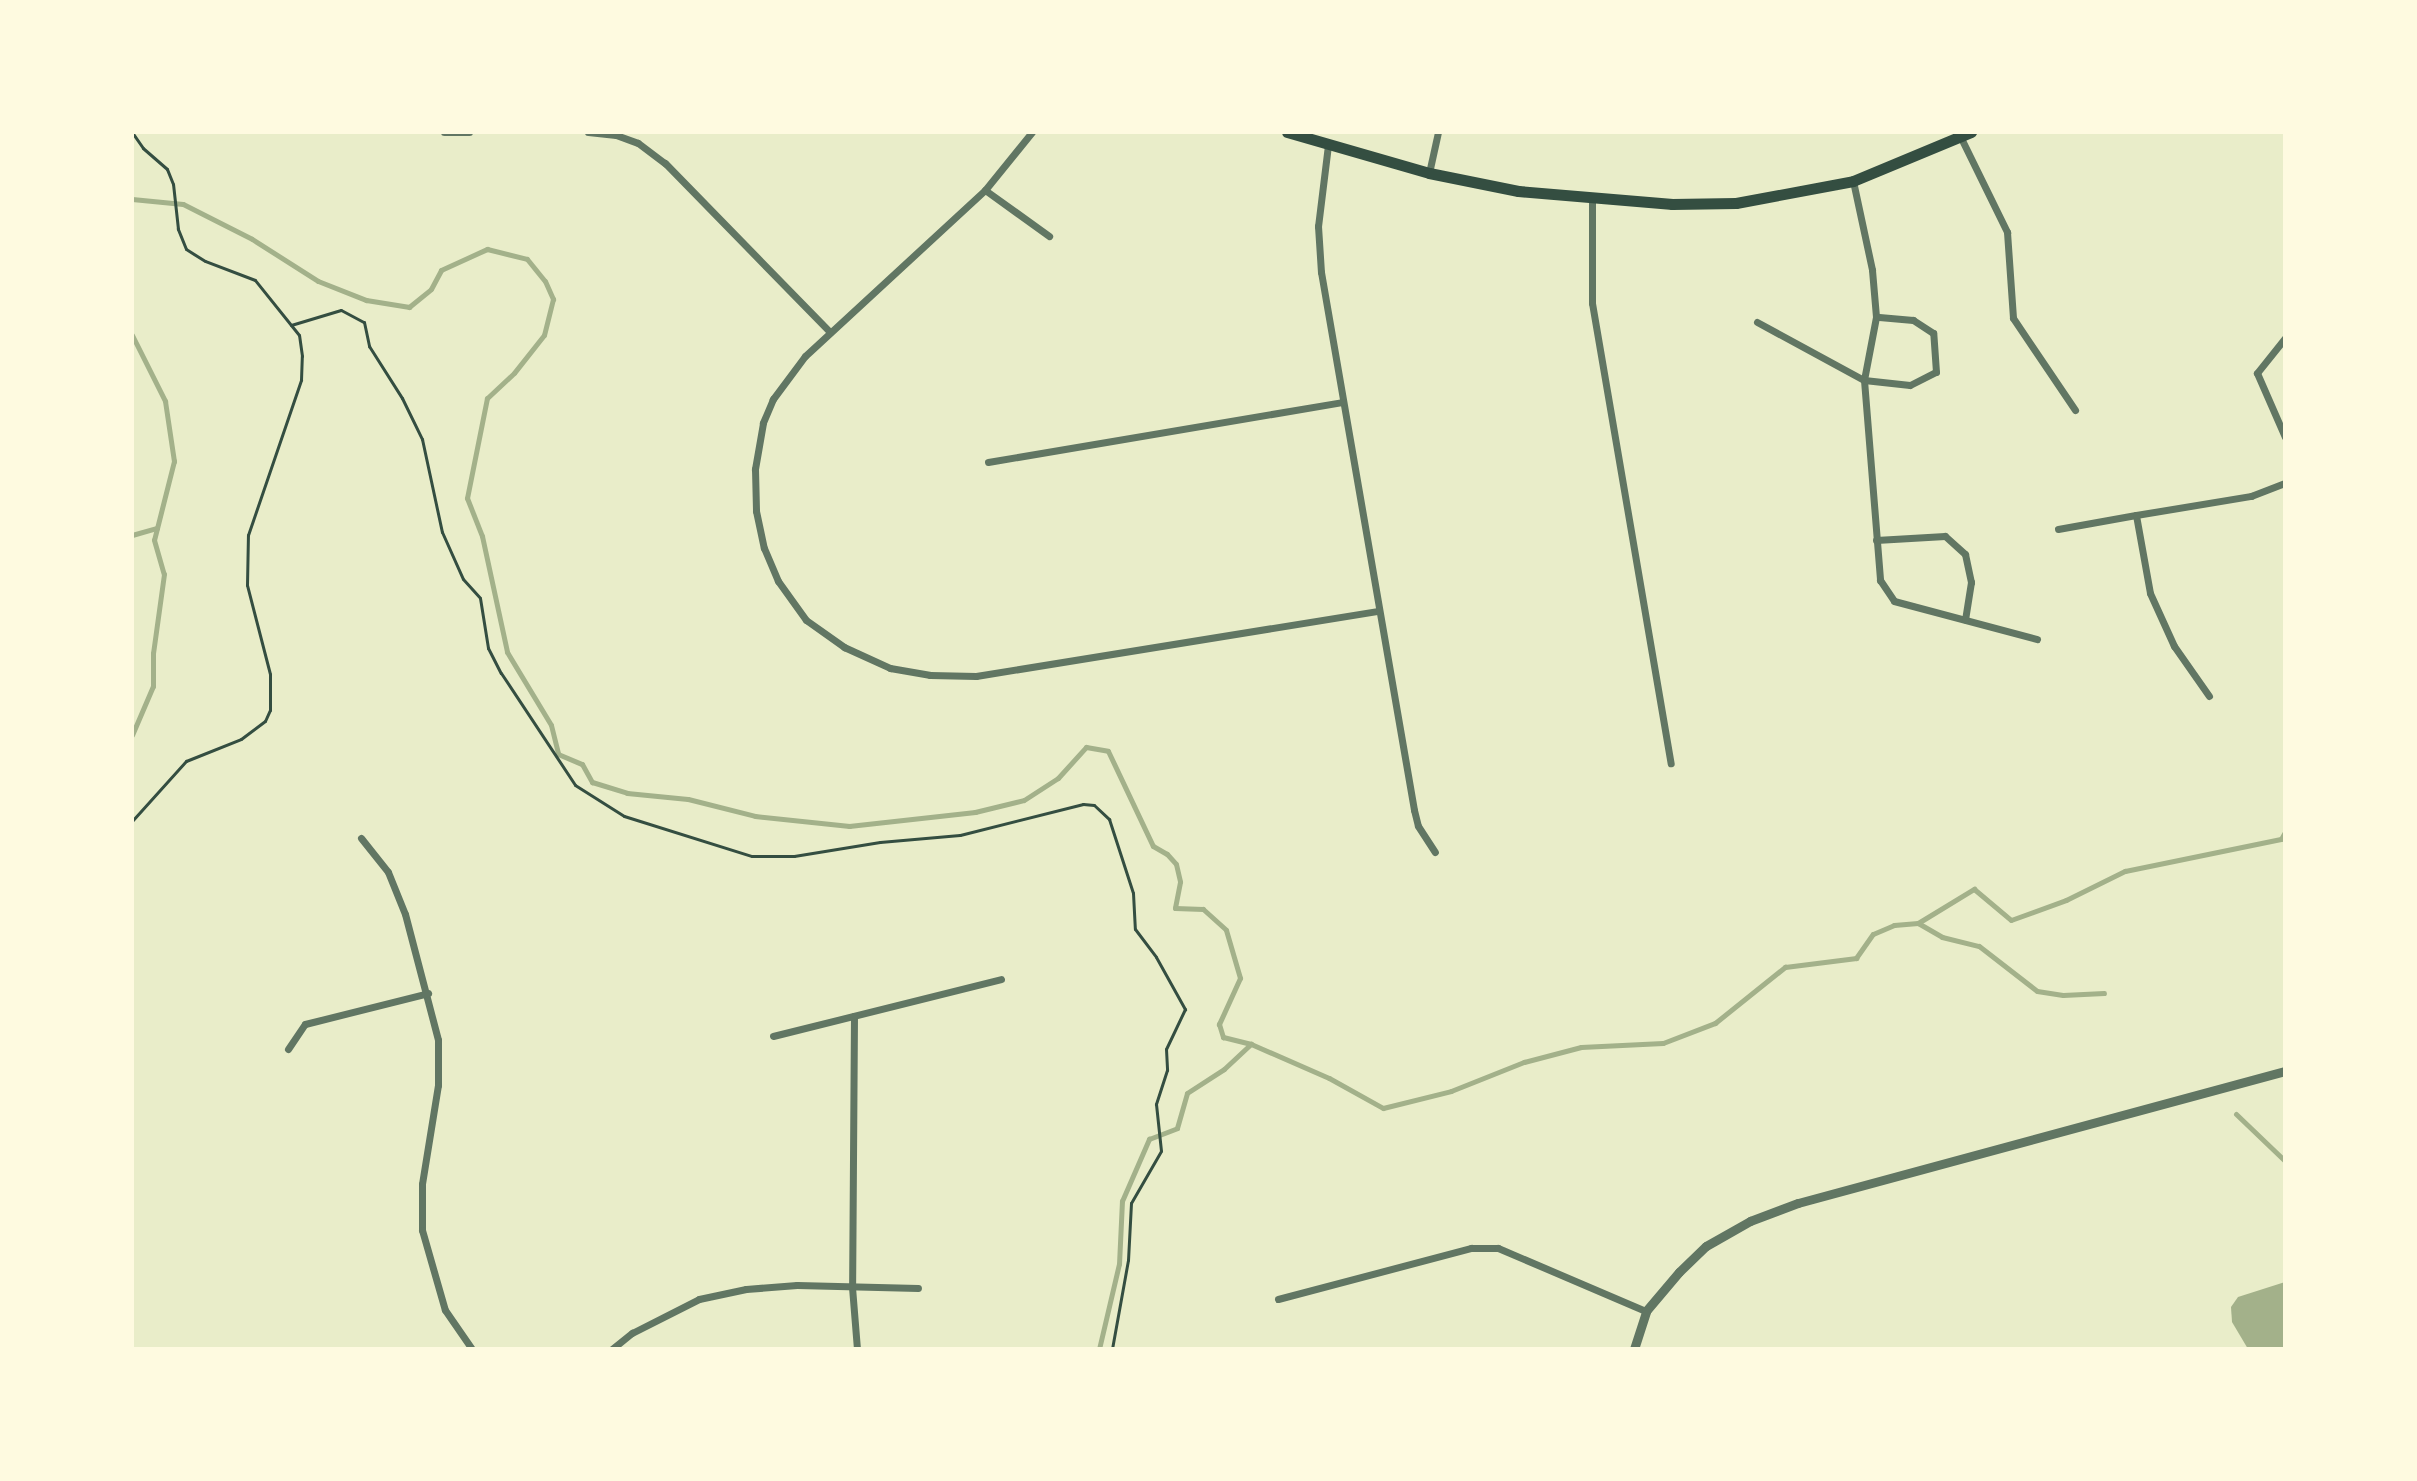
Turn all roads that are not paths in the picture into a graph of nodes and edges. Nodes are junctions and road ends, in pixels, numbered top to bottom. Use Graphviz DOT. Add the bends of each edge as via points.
graph roads {
  1 [pos="444,132"];
  2 [pos="469,132"];
  3 [pos="588,132"];
  4 [pos="1032,132"];
  5 [pos="1287,132"];
  6 [pos="1438,132"];
  7 [pos="1966,135"];
  8 [pos="1328,145"];
  9 [pos="1429,173"];
  10 [pos="1853,181"];
  11 [pos="985,190"];
  12 [pos="1592,200"];
  13 [pos="1049,236"];
  14 [pos="1876,317"];
  15 [pos="1757,322"];
  16 [pos="830,332"];
  17 [pos="2285,338"];
  18 [pos="1864,380"];
  19 [pos="1342,402"];
  20 [pos="2075,410"];
  21 [pos="2285,437"];
  22 [pos="988,462"];
  23 [pos="2285,483"];
  24 [pos="2136,515"];
  25 [pos="2058,529"];
  26 [pos="1876,540"];
  27 [pos="1377,611"];
  28 [pos="1965,620"];
  29 [pos="2037,639"];
  30 [pos="2209,696"];
  31 [pos="1671,763"];
  32 [pos="361,838"];
  33 [pos="1435,852"];
  34 [pos="1001,979"];
  35 [pos="428,993"];
  36 [pos="854,1016"];
  37 [pos="773,1036"];
  38 [pos="288,1049"];
  39 [pos="2285,1071"];
  40 [pos="852,1287"];
  41 [pos="918,1288"];
  42 [pos="1278,1299"];
  43 [pos="1646,1311"];
  44 [pos="472,1349"];
  45 [pos="612,1349"];
  46 [pos="857,1349"];
  47 [pos="1634,1349"];
  1 -- 2 [label="street"];
  3 -- 16 [label="street" via="638,143 665,163"];
  4 -- 11 [label="street"];
  5 -- 8 [label="main road"];
  6 -- 9 [label="street"];
  7 -- 10 [label="main road"];
  7 -- 20 [label="street" via="2007,232 2013,318"];
  8 -- 9 [label="main road"];
  8 -- 19 [label="street" via="1318,226"];
  9 -- 12 [label="main road"];
  10 -- 12 [label="main road" via="1736,203"];
  10 -- 14 [label="street"];
  11 -- 13 [label="street"];
  11 -- 16 [label="street"];
  12 -- 31 [label="street" via="1592,303"];
  14 -- 18 [label="street"];
  14 -- 18 [label="street" via="1913,320 1933,333 1936,372 1910,385"];
  15 -- 18 [label="street"];
  16 -- 27 [label="street" via="797,366 763,423 755,469 756,511 778,581 806,620 844,647 890,668 976,676"];
  17 -- 21 [label="street" via="2257,373"];
  18 -- 26 [label="street"];
  19 -- 22 [label="street"];
  19 -- 27 [label="street"];
  23 -- 24 [label="street" via="2251,496"];
  24 -- 25 [label="street"];
  24 -- 30 [label="street" via="2150,593 2174,646"];
  26 -- 28 [label="street" via="1880,580 1894,601"];
  26 -- 28 [label="street" via="1945,536 1965,554 1971,582"];
  27 -- 33 [label="street" via="1414,810"];
  28 -- 29 [label="street"];
  32 -- 35 [label="street" via="388,872"];
  34 -- 36 [label="street"];
  35 -- 38 [label="street" via="305,1024"];
  35 -- 44 [label="street" via="438,1040 438,1085 422,1184 422,1230 445,1310"];
  36 -- 37 [label="street"];
  36 -- 40 [label="street"];
  39 -- 43 [label="street" via="1774,1212 1706,1246"];
  40 -- 41 [label="street"];
  40 -- 45 [label="street" via="746,1289 699,1299"];
  40 -- 46 [label="street"];
  42 -- 43 [label="street" via="1471,1248 1498,1248"];
  43 -- 47 [label="street"];
}
